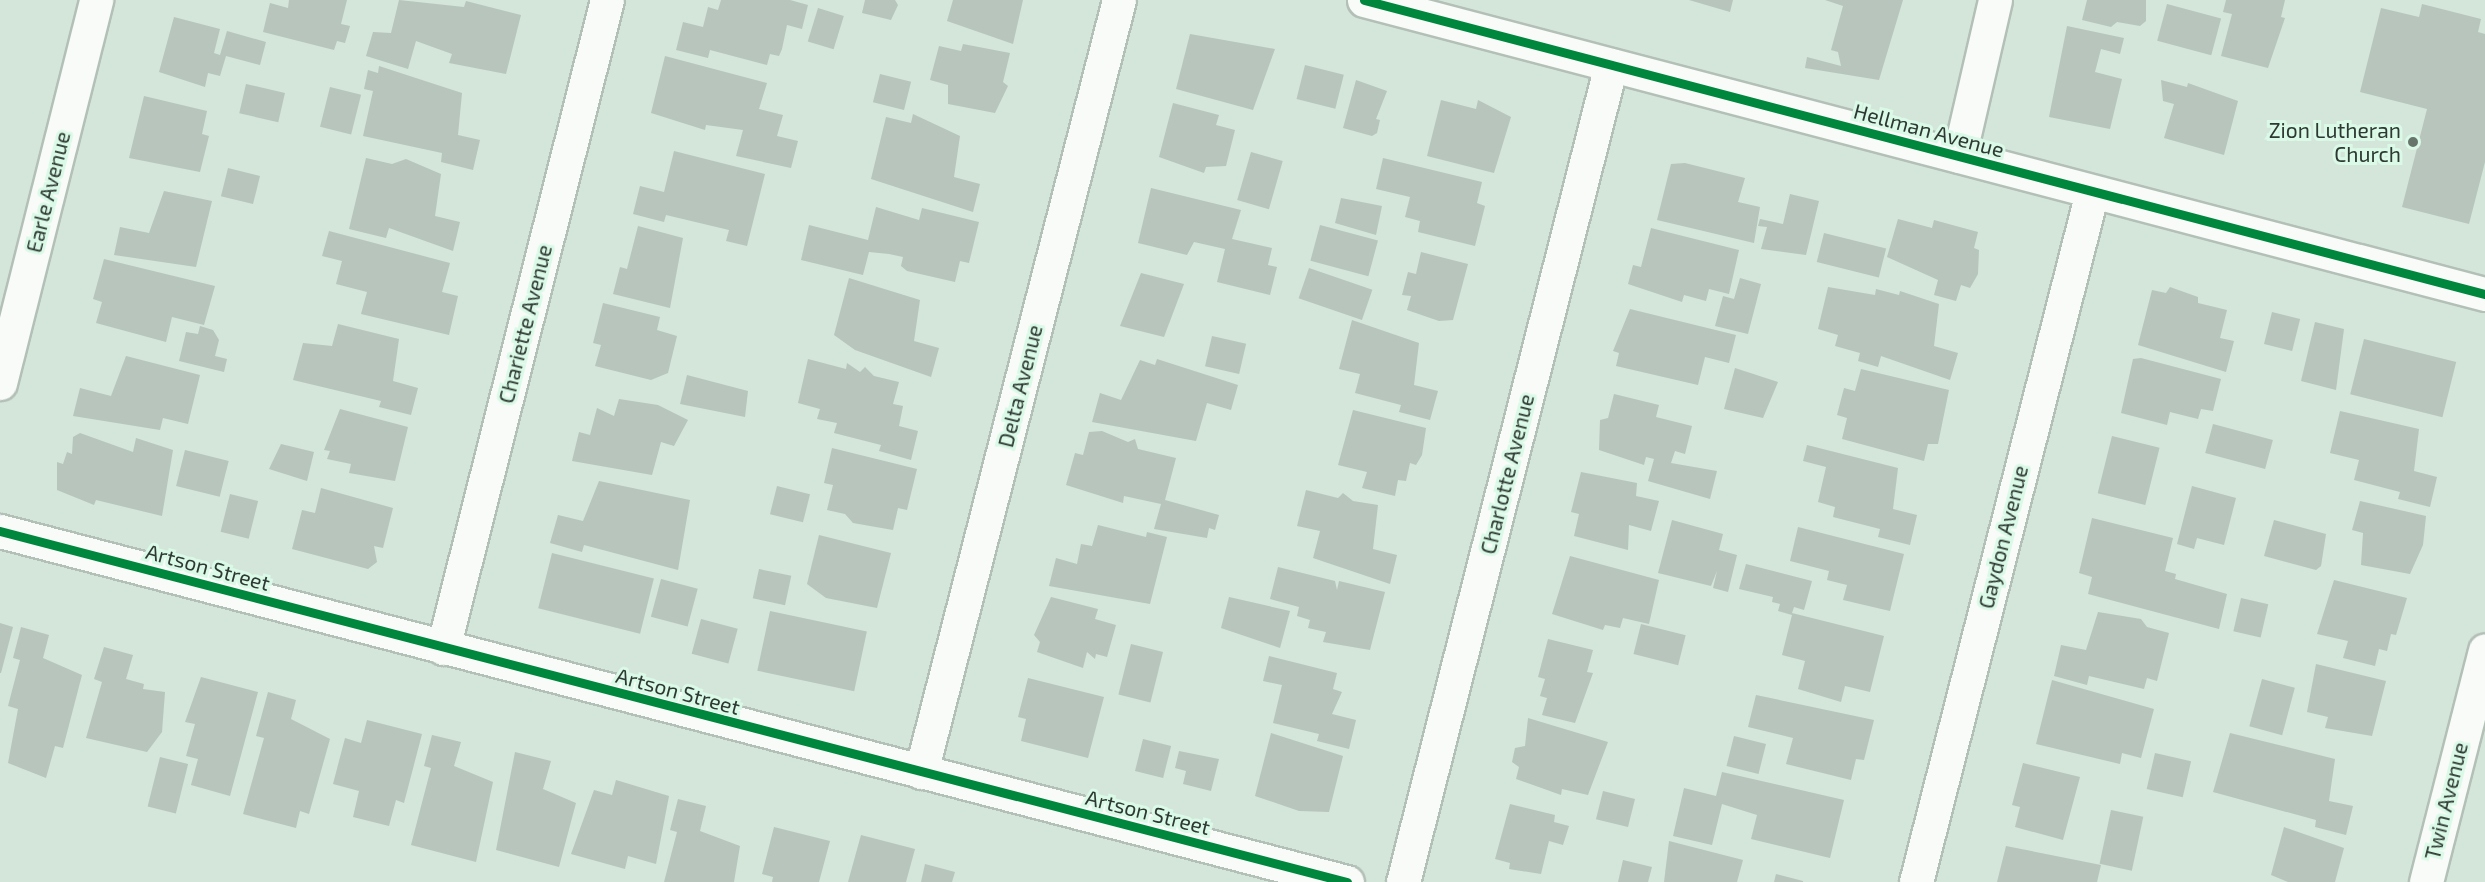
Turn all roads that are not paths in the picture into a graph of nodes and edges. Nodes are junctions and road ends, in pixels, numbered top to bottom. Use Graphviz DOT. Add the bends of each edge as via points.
graph roads {
  1 [pos="96,0"];
  2 [pos="607,0"];
  3 [pos="1119,0"];
  4 [pos="1364,0"];
  5 [pos="1995,0"];
  6 [pos="1611,65"];
  7 [pos="1959,156"];
  8 [pos="2092,192"];
  9 [pos="2485,294"];
  10 [pos="0,383"];
  11 [pos="0,531"];
  12 [pos="443,648"];
  13 [pos="2485,650"];
  14 [pos="921,772"];
  15 [pos="1347,882"];
  16 [pos="1403,882"];
  17 [pos="1916,882"];
  18 [pos="2426,882"];
  1 -- 10 [label="street, Earle Avenue"];
  2 -- 12 [label="street, Chariette Avenue"];
  3 -- 14 [label="street, Delta Avenue"];
  4 -- 6 [label="street, Hellman Avenue"];
  5 -- 7 [label="street"];
  6 -- 7 [label="street, Hellman Avenue"];
  6 -- 16 [label="street, Charlotte Avenue"];
  7 -- 8 [label="street, Hellman Avenue"];
  8 -- 9 [label="street, Hellman Avenue"];
  8 -- 17 [label="street, Gaydon Avenue"];
  11 -- 12 [label="street, Artson Street"];
  12 -- 14 [label="street, Artson Street"];
  13 -- 18 [label="street, Twin Avenue"];
  14 -- 15 [label="street, Artson Street"];
}
